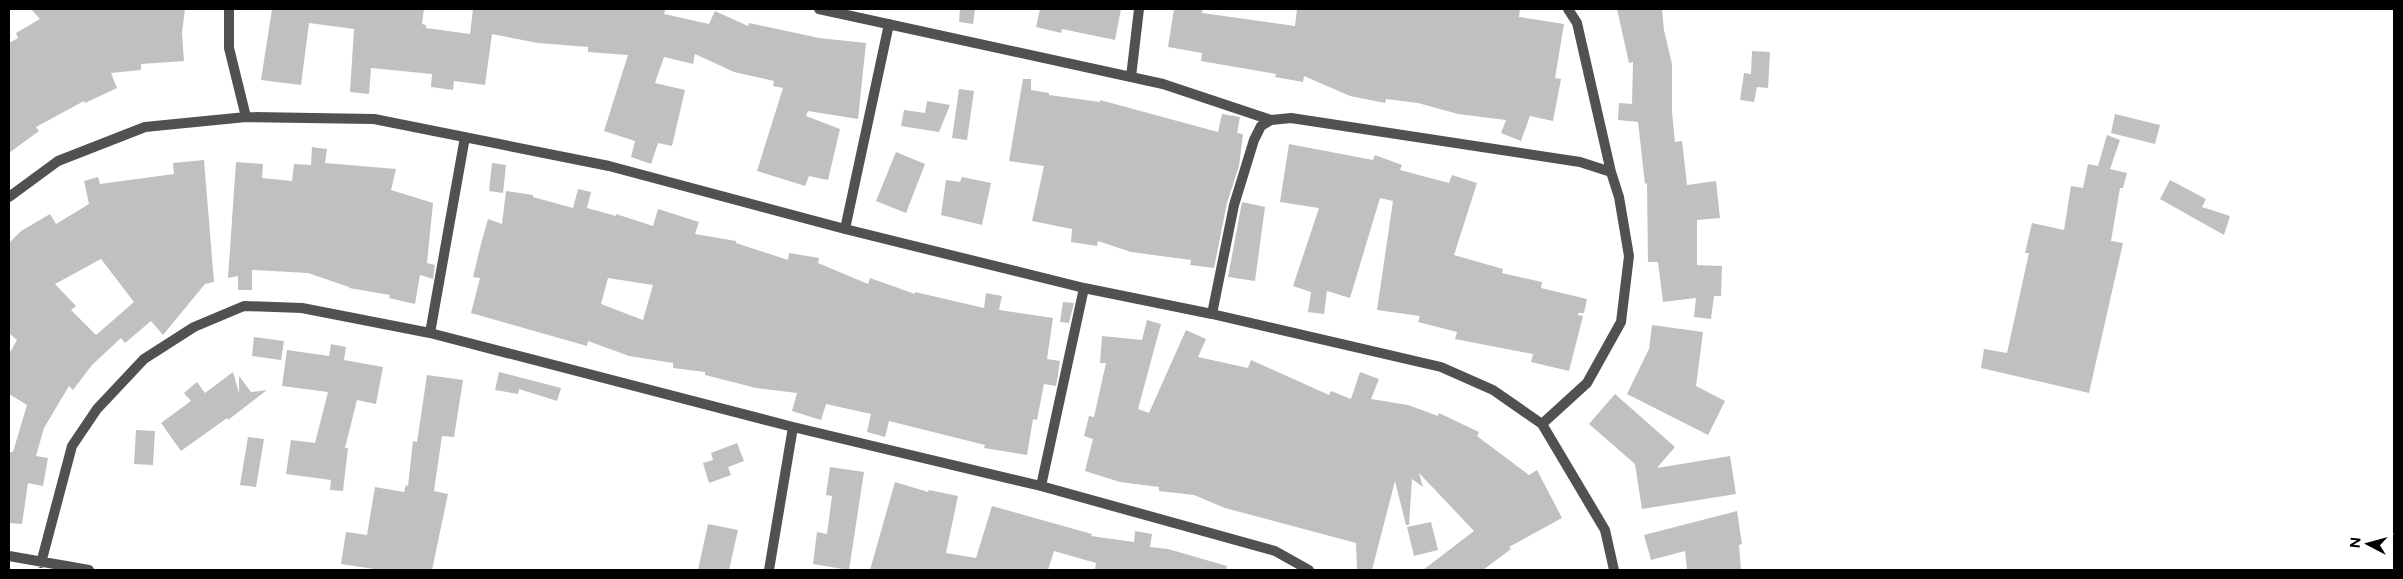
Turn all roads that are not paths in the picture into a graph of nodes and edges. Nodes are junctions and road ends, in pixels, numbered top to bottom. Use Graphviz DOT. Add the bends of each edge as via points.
graph roads {
  1 [pos="229,9"];
  2 [pos="819,9"];
  3 [pos="1139,9"];
  4 [pos="1568,9"];
  5 [pos="889,24"];
  6 [pos="1131,77"];
  7 [pos="246,117"];
  8 [pos="1271,120"];
  9 [pos="465,137"];
  10 [pos="1611,172"];
  11 [pos="9,197"];
  12 [pos="846,229"];
  13 [pos="1084,288"];
  14 [pos="1212,314"];
  15 [pos="430,333"];
  16 [pos="1542,424"];
  17 [pos="793,427"];
  18 [pos="1041,486"];
  19 [pos="9,556"];
  20 [pos="41,562"];
  21 [pos="88,570"];
  22 [pos="769,570"];
  23 [pos="1309,570"];
  24 [pos="1614,570"];
  1 -- 7 [label="street" via="229,48"];
  2 -- 5 [label="street"];
  3 -- 6 [label="street"];
  4 -- 10 [label="street" via="1578,23"];
  5 -- 6 [label="street"];
  5 -- 12 [label="street"];
  6 -- 8 [label="street"];
  7 -- 9 [label="street" via="374,119"];
  7 -- 11 [label="street" via="145,127 58,161"];
  8 -- 10 [label="street" via="1290,118 1580,162"];
  8 -- 14 [label="street" via="1261,126 1254,140 1234,205"];
  9 -- 12 [label="street" via="609,166"];
  9 -- 15 [label="street"];
  10 -- 16 [label="street" via="1619,197 1629,256 1621,322 1587,383"];
  12 -- 13 [label="street"];
  13 -- 14 [label="street"];
  13 -- 18 [label="street"];
  14 -- 16 [label="street" via="1441,366 1493,390"];
  15 -- 17 [label="street"];
  15 -- 20 [label="street" via="302,308 244,306 194,327 144,359 97,408 72,446"];
  16 -- 24 [label="street" via="1605,530"];
  17 -- 18 [label="street"];
  17 -- 22 [label="street"];
  18 -- 23 [label="street" via="1275,552"];
  19 -- 20 [label="street"];
  20 -- 21 [label="street"];
}
